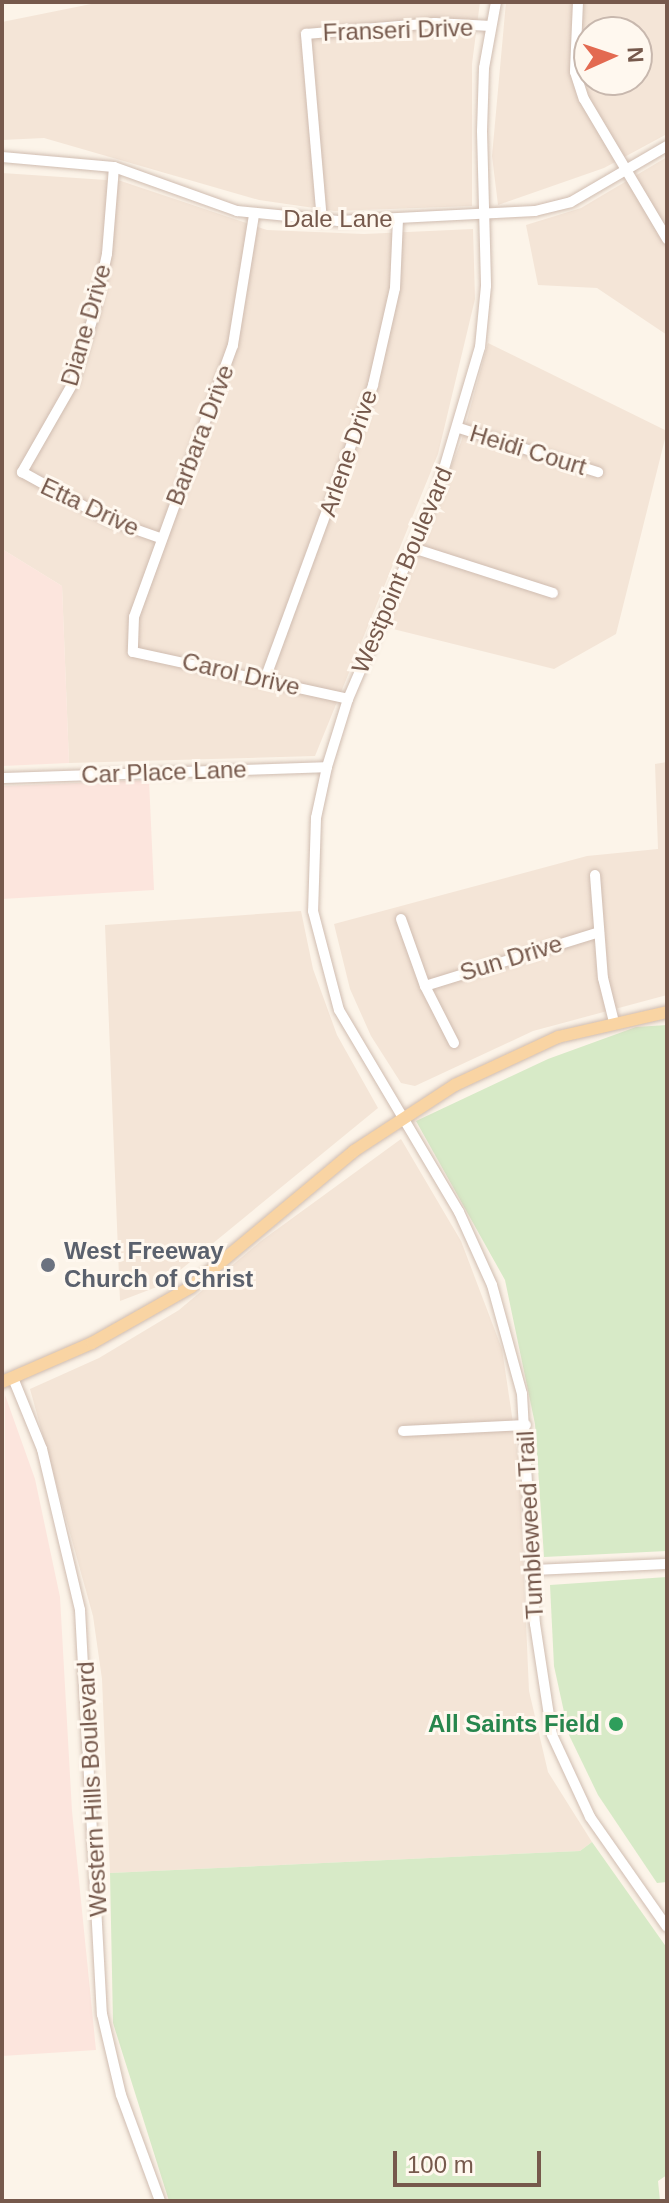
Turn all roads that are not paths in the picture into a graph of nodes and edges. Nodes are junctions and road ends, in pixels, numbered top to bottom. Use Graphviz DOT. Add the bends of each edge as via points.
graph roads {
  1 [pos="496,2"];
  2 [pos="578,2"];
  3 [pos="491,26"];
  4 [pos="667,146"];
  5 [pos="2,157"];
  6 [pos="114,167"];
  7 [pos="624,169"];
  8 [pos="254,215"];
  9 [pos="486,216"];
  10 [pos="398,219"];
  11 [pos="322,221"];
  12 [pos="667,239"];
  13 [pos="459,428"];
  14 [pos="22,472"];
  15 [pos="598,472"];
  16 [pos="160,538"];
  17 [pos="413,548"];
  18 [pos="553,593"];
  19 [pos="133,652"];
  20 [pos="265,679"];
  21 [pos="348,699"];
  22 [pos="327,767"];
  23 [pos="2,778"];
  24 [pos="595,875"];
  25 [pos="401,919"];
  26 [pos="599,932"];
  27 [pos="425,986"];
  28 [pos="667,1012"];
  29 [pos="614,1022"];
  30 [pos="454,1043"];
  31 [pos="401,1117"];
  32 [pos="7,1380"];
  33 [pos="526,1425"];
  34 [pos="403,1431"];
  35 [pos="667,1564"];
  36 [pos="533,1570"];
  37 [pos="667,1927"];
  38 [pos="160,2201"];
  1 -- 3 [label="street, Westpoint Boulevard"];
  2 -- 7 [label="street" via="575,72"];
  3 -- 9 [label="street, Westpoint Boulevard" via="482,131"];
  3 -- 11 [label="street, Franseri Drive" via="435,23 306,34"];
  4 -- 7 [label="street, Dale Lane"];
  5 -- 6 [label="street, Dale Lane"];
  6 -- 8 [label="street, Dale Lane"];
  6 -- 14 [label="street, Diane Drive" via="107,254 94,314 73,383"];
  7 -- 9 [label="street, Dale Lane" via="571,202"];
  7 -- 12 [label="street"];
  8 -- 11 [label="street, Dale Lane"];
  8 -- 16 [label="street, Barbara Drive" via="233,345 214,408"];
  9 -- 10 [label="street, Dale Lane"];
  9 -- 13 [label="street, Westpoint Boulevard" via="480,347"];
  10 -- 11 [label="street, Dale Lane"];
  10 -- 20 [label="street, Arlene Drive" via="395,288 373,385"];
  13 -- 15 [label="street, Heidi Court"];
  13 -- 17 [label="street, Westpoint Boulevard"];
  14 -- 16 [label="street, Etta Drive" via="109,520"];
  16 -- 19 [label="street, Barbara Drive" via="134,617"];
  17 -- 18 [label="street"];
  17 -- 21 [label="street, Westpoint Boulevard"];
  19 -- 20 [label="street, Carol Drive"];
  20 -- 21 [label="street, Carol Drive"];
  21 -- 22 [label="street, Westpoint Boulevard"];
  22 -- 23 [label="street, Car Place Lane"];
  22 -- 31 [label="street, Westpoint Boulevard" via="313,850 318,944 349,1033"];
  24 -- 26 [label="street"];
  25 -- 27 [label="street"];
  26 -- 27 [label="street, Sun Drive"];
  26 -- 29 [label="street"];
  27 -- 30 [label="street"];
  28 -- 29 [label="main road"];
  29 -- 31 [label="main road" via="518,1053"];
  31 -- 32 [label="main road" via="191,1287 92,1343"];
  31 -- 33 [label="street, Tumbleweed Trail" via="476,1244 511,1343"];
  32 -- 38 [label="street, Western Hills Boulevard" via="42,1449 80,1610 102,2014 121,2095"];
  33 -- 34 [label="street"];
  33 -- 36 [label="street, Tumbleweed Trail"];
  35 -- 36 [label="street"];
  36 -- 37 [label="street, Tumbleweed Trail" via="542,1689 558,1753 590,1817"];
}
